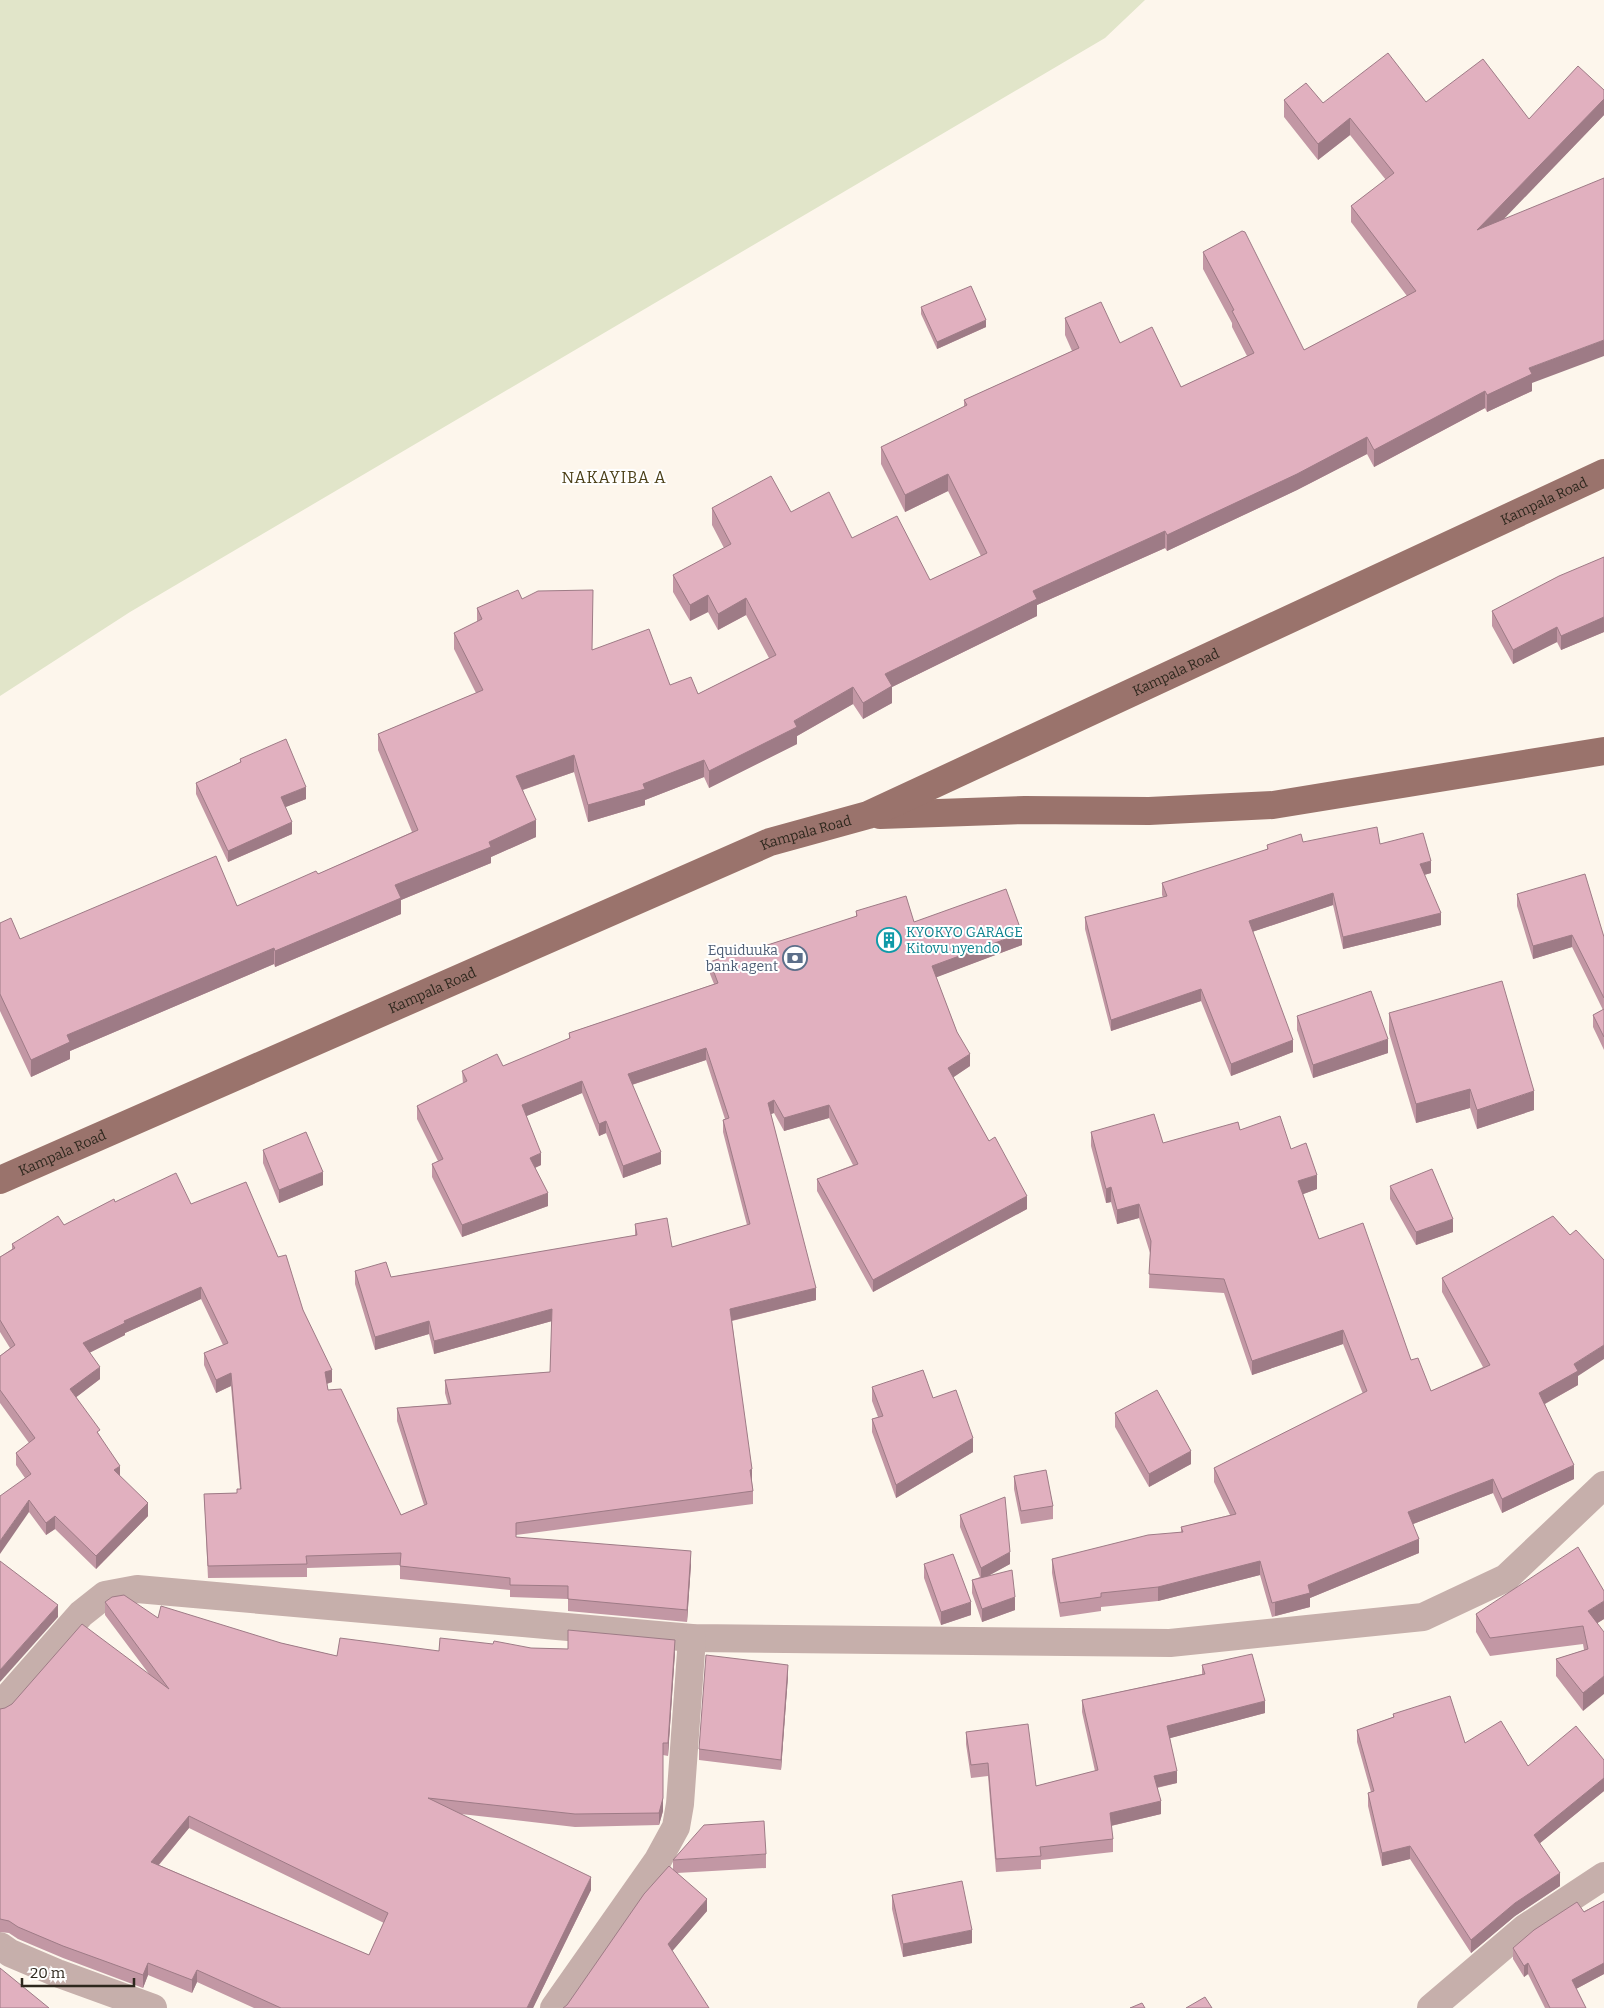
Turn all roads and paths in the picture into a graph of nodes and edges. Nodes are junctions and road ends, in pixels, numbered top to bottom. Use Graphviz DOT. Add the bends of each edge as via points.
graph roads {
  1 [pos="1604,473"];
  2 [pos="1604,751"];
  3 [pos="868,815"];
  4 [pos="0,1180"];
  5 [pos="1604,1486"];
  6 [pos="1604,1491"];
  7 [pos="692,1638"];
  8 [pos="0,1706"];
  9 [pos="1604,1876"];
  10 [pos="0,1946"];
  11 [pos="153,2008"];
  12 [pos="554,2008"];
  13 [pos="1431,2008"];
  1 -- 3 [label="main road, Kampala Road"];
  2 -- 3 [label="main road" via="1273,805 1149,811 1025,810"];
  3 -- 4 [label="main road, Kampala Road" via="770,842"];
  5 -- 6 [label="street"];
  5 -- 7 [label="street" via="1506,1578 1423,1617 1170,1643"];
  7 -- 8 [label="street" via="137,1589 105,1595 80,1614"];
  7 -- 12 [label="street" via="676,1827 658,1860"];
  9 -- 13 [label="street" via="1525,1928"];
  10 -- 11 [label="street" via="57,1973"];
}
